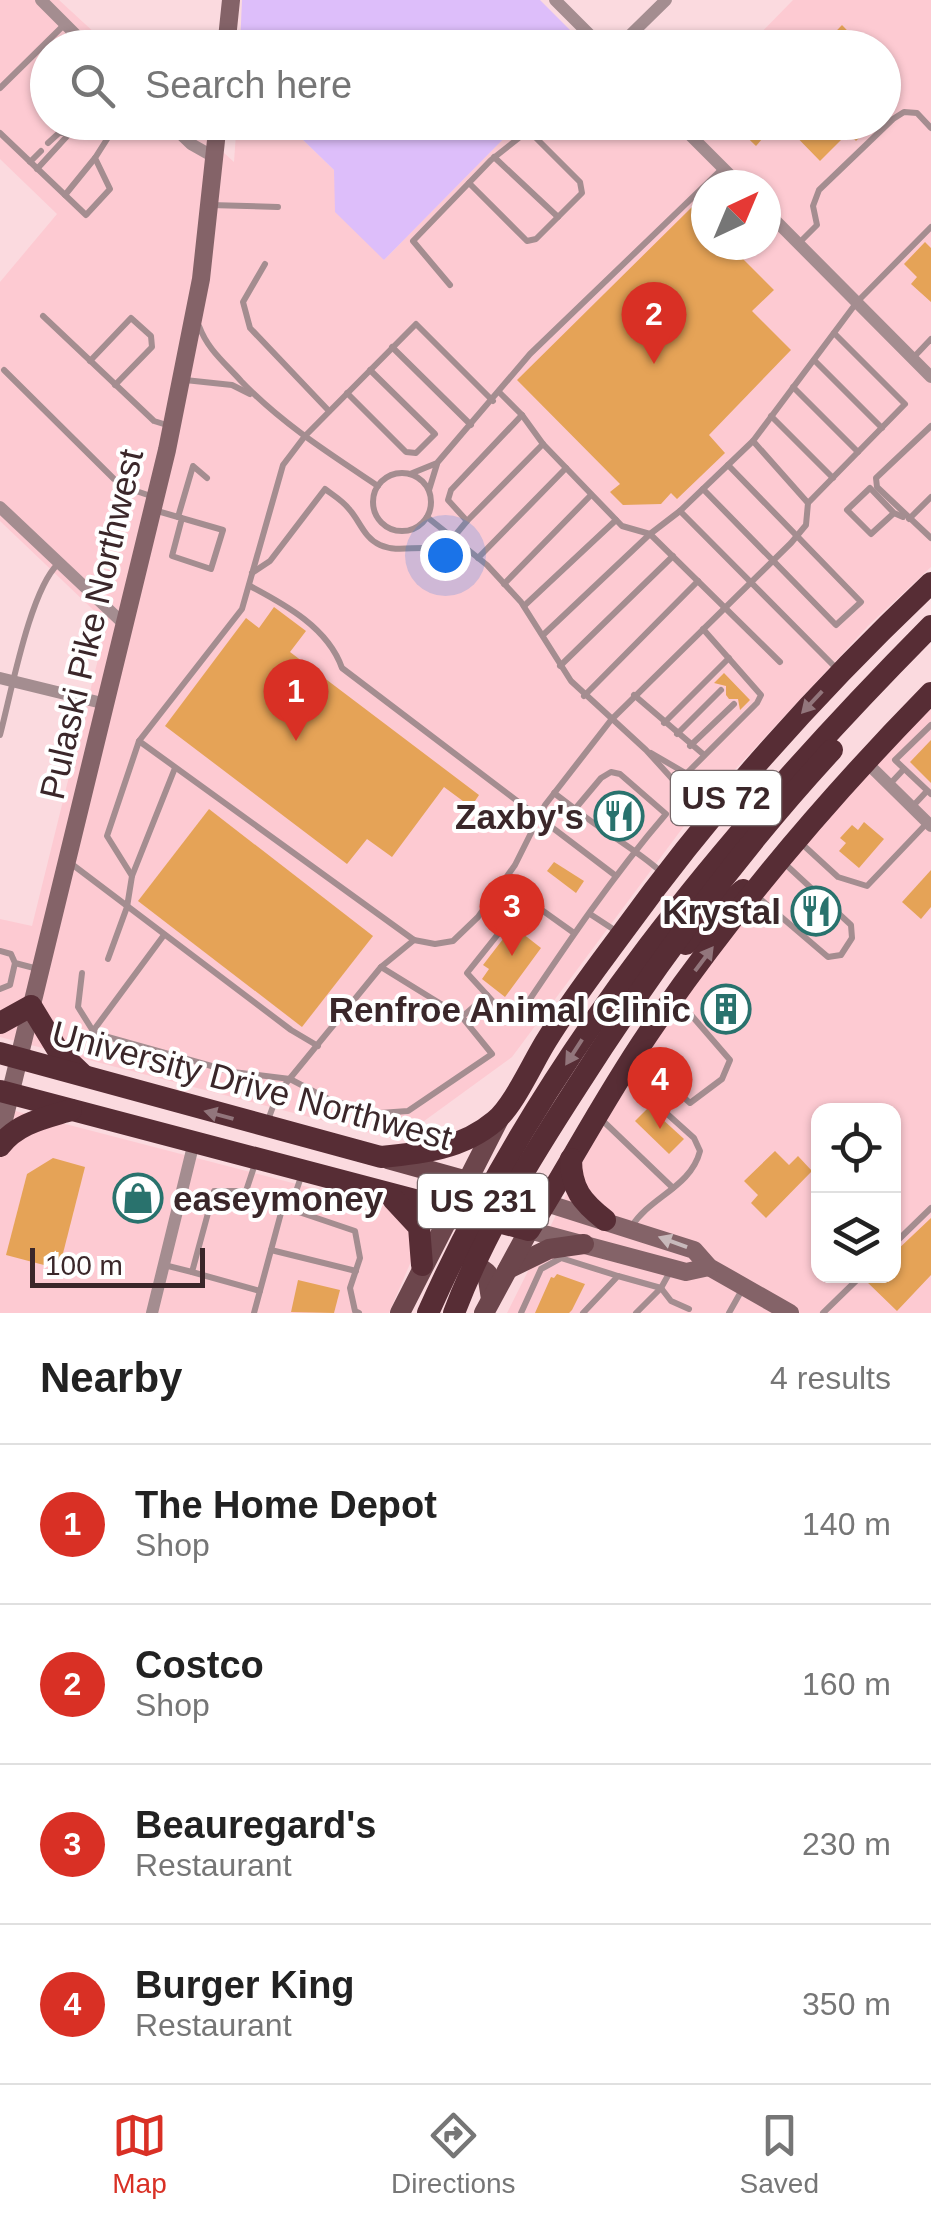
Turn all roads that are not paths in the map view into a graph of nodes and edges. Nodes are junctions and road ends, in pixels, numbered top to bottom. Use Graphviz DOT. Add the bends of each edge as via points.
graph roads {
  1 [pos="41,0"];
  2 [pos="231,0"];
  3 [pos="556,0"];
  4 [pos="666,0"];
  5 [pos="65,24"];
  6 [pos="59,30"];
  7 [pos="71,30"];
  8 [pos="228,30"];
  9 [pos="585,30"];
  10 [pos="635,30"];
  11 [pos="30,58"];
  12 [pos="0,88"];
  13 [pos="901,114"];
  14 [pos="931,128"];
  15 [pos="0,133"];
  16 [pos="52,140"];
  17 [pos="62,140"];
  18 [pos="106,140"];
  19 [pos="187,140"];
  20 [pos="216,140"];
  21 [pos="516,140"];
  22 [pos="539,140"];
  23 [pos="695,140"];
  24 [pos="872,140"];
  25 [pos="48,144"];
  26 [pos="42,151"];
  27 [pos="214,157"];
  28 [pos="494,157"];
  29 [pos="95,158"];
  30 [pos="34,165"];
  31 [pos="723,168"];
  32 [pos="468,184"];
  33 [pos="65,195"];
  34 [pos="209,205"];
  35 [pos="278,208"];
  36 [pos="558,218"];
  37 [pos="781,226"];
  38 [pos="931,227"];
  39 [pos="799,244"];
  40 [pos="264,264"];
  41 [pos="450,284"];
  42 [pos="857,302"];
  43 [pos="194,313"];
  44 [pos="43,316"];
  45 [pos="834,333"];
  46 [pos="931,340"];
  47 [pos="392,347"];
  48 [pos="913,358"];
  49 [pos="814,360"];
  50 [pos="90,361"];
  51 [pos="4,370"];
  52 [pos="370,370"];
  53 [pos="931,377"];
  54 [pos="181,379"];
  55 [pos="116,385"];
  56 [pos="793,388"];
  57 [pos="347,392"];
  58 [pos="500,393"];
  59 [pos="252,394"];
  60 [pos="493,400"];
  61 [pos="330,410"];
  62 [pos="522,415"];
  63 [pos="772,416"];
  64 [pos="471,425"];
  65 [pos="171,426"];
  66 [pos="931,426"];
  67 [pos="882,428"];
  68 [pos="305,436"];
  69 [pos="752,441"];
  70 [pos="543,444"];
  71 [pos="858,452"];
  72 [pos="437,463"];
  73 [pos="728,465"];
  74 [pos="566,468"];
  75 [pos="410,474"];
  76 [pos="208,478"];
  77 [pos="833,478"];
  78 [pos="378,486"];
  79 [pos="703,489"];
  80 [pos="429,492"];
  81 [pos="591,495"];
  82 [pos="931,497"];
  83 [pos="154,503"];
  84 [pos="808,503"];
  85 [pos="0,507"];
  86 [pos="680,511"];
  87 [pos="894,513"];
  88 [pos="180,517"];
  89 [pos="427,517"];
  90 [pos="909,519"];
  91 [pos="616,520"];
  92 [pos="467,521"];
  93 [pos="381,522"];
  94 [pos="650,534"];
  95 [pos="368,536"];
  96 [pos="453,536"];
  97 [pos="797,536"];
  98 [pos="931,538"];
  99 [pos="672,556"];
  100 [pos="478,558"];
  101 [pos="772,562"];
  102 [pos="59,563"];
  103 [pos="252,573"];
  104 [pos="698,582"];
  105 [pos="751,582"];
  106 [pos="931,583"];
  107 [pos="504,584"];
  108 [pos="250,586"];
  109 [pos="524,606"];
  110 [pos="724,608"];
  111 [pos="125,625"];
  112 [pos="931,626"];
  113 [pos="703,629"];
  114 [pos="543,635"];
  115 [pos="931,648"];
  116 [pos="729,658"];
  117 [pos="780,662"];
  118 [pos="560,666"];
  119 [pos="742,672"];
  120 [pos="840,672"];
  121 [pos="0,678"];
  122 [pos="732,681"];
  123 [pos="15,682"];
  124 [pos="754,685"];
  125 [pos="721,690"];
  126 [pos="744,694"];
  127 [pos="634,695"];
  128 [pos="584,696"];
  129 [pos="106,704"];
  130 [pos="734,704"];
  131 [pos="927,713"];
  132 [pos="611,720"];
  133 [pos="664,724"];
  134 [pos="677,734"];
  135 [pos="0,735"];
  136 [pos="900,740"];
  137 [pos="138,741"];
  138 [pos="690,746"];
  139 [pos="646,750"];
  140 [pos="703,754"];
  141 [pos="865,761"];
  142 [pos="175,768"];
  143 [pos="904,769"];
  144 [pos="688,773"];
  145 [pos="889,785"];
  146 [pos="732,792"];
  147 [pos="929,792"];
  148 [pos="554,794"];
  149 [pos="912,807"];
  150 [pos="575,809"];
  151 [pos="539,817"];
  152 [pos="708,821"];
  153 [pos="929,824"];
  154 [pos="796,839"];
  155 [pos="685,849"];
  156 [pos="636,850"];
  157 [pos="68,862"];
  158 [pos="775,862"];
  159 [pos="664,875"];
  160 [pos="132,876"];
  161 [pos="616,876"];
  162 [pos="504,883"];
  163 [pos="753,893"];
  164 [pos="526,899"];
  165 [pos="128,907"];
  166 [pos="590,914"];
  167 [pos="574,933"];
  168 [pos="621,934"];
  169 [pos="164,935"];
  170 [pos="414,940"];
  171 [pos="0,951"];
  172 [pos="108,959"];
  173 [pos="15,963"];
  174 [pos="381,968"];
  175 [pos="2,970"];
  176 [pos="40,970"];
  177 [pos="82,973"];
  178 [pos="0,989"];
  179 [pos="626,993"];
  180 [pos="487,994"];
  181 [pos="675,996"];
  182 [pos="31,1006"];
  183 [pos="462,1018"];
  184 [pos="0,1024"];
  185 [pos="93,1031"];
  186 [pos="318,1046"];
  187 [pos="636,1054"];
  188 [pos="9,1056"];
  189 [pos="623,1074"];
  190 [pos="85,1077"];
  191 [pos="290,1080"];
  192 [pos="5,1092"];
  193 [pos="73,1110"];
  194 [pos="598,1116"];
  195 [pos="499,1118"];
  196 [pos="266,1127"];
  197 [pos="0,1136"];
  198 [pos="194,1142"];
  199 [pos="0,1146"];
  200 [pos="381,1157"];
  201 [pos="571,1159"];
  202 [pos="256,1160"];
  203 [pos="302,1173"];
  204 [pos="467,1179"];
  205 [pos="673,1188"];
  206 [pos="381,1193"];
  207 [pos="546,1203"];
  208 [pos="931,1208"];
  209 [pos="290,1209"];
  210 [pos="451,1210"];
  211 [pos="605,1220"];
  212 [pos="630,1228"];
  213 [pos="529,1230"];
  214 [pos="901,1237"];
  215 [pos="590,1246"];
  216 [pos="271,1250"];
  217 [pos="163,1264"];
  218 [pos="422,1265"];
  219 [pos="588,1266"];
  220 [pos="709,1267"];
  221 [pos="672,1268"];
  222 [pos="506,1270"];
  223 [pos="356,1271"];
  224 [pos="192,1272"];
  225 [pos="618,1276"];
  226 [pos="855,1283"];
  227 [pos="745,1285"];
  228 [pos="661,1288"];
  229 [pos="260,1291"];
  230 [pos="452,1296"];
  231 [pos="488,1306"];
  232 [pos="689,1309"];
  233 [pos="732,1312"];
  234 [pos="152,1313"];
  235 [pos="254,1313"];
  236 [pos="359,1313"];
  237 [pos="400,1313"];
  238 [pos="428,1313"];
  239 [pos="521,1313"];
  240 [pos="583,1313"];
  241 [pos="636,1313"];
  242 [pos="790,1313"];
  243 [pos="823,1313"];
  1 -- 5 [label="street"];
  2 -- 8 [label="main road"];
  3 -- 9 [label="street"];
  4 -- 10 [label="street"];
  5 -- 6 [label="lane"];
  5 -- 7 [label="street"];
  11 -- 12 [label="lane"];
  13 -- 14 [label="lane" via="918,113"];
  15 -- 30 [label="lane"];
  16 -- 25 [label="lane"];
  17 -- 30 [label="lane"];
  18 -- 29 [label="lane"];
  19 -- 27 [label="street"];
  20 -- 27 [label="main road, Pulaski Pike Northwest"];
  21 -- 28 [label="lane"];
  22 -- 36 [label="lane" via="580,182 582,193"];
  23 -- 31 [label="street"];
  24 -- 39 [label="lane" via="819,190 816,225"];
  26 -- 30 [label="lane"];
  27 -- 34 [label="main road, Pulaski Pike Northwest"];
  28 -- 32 [label="lane"];
  28 -- 36 [label="lane"];
  29 -- 33 [label="lane"];
  29 -- 33 [label="lane" via="110,189 86,215"];
  30 -- 33 [label="lane"];
  31 -- 58 [label="lane" via="530,354"];
  32 -- 36 [label="lane" via="527,241"];
  32 -- 41 [label="lane" via="414,242"];
  34 -- 35 [label="lane"];
  34 -- 43 [label="main road, Pulaski Pike Northwest"];
  37 -- 39 [label="street"];
  38 -- 42 [label="lane"];
  39 -- 42 [label="street"];
  40 -- 61 [label="lane" via="243,302 250,328"];
  42 -- 45 [label="lane"];
  42 -- 48 [label="street"];
  43 -- 54 [label="main road, Pulaski Pike Northwest"];
  43 -- 59 [label="lane" via="204,341"];
  44 -- 50 [label="lane"];
  45 -- 49 [label="lane"];
  45 -- 67 [label="lane" via="905,404"];
  46 -- 48 [label="lane"];
  47 -- 52 [label="lane"];
  47 -- 60 [label="lane" via="416,324"];
  47 -- 64 [label="lane"];
  48 -- 53 [label="street"];
  49 -- 56 [label="lane"];
  49 -- 67 [label="lane"];
  50 -- 55 [label="lane"];
  50 -- 55 [label="lane" via="131,318 151,336 152,347"];
  51 -- 83 [label="lane" via="114,479"];
  52 -- 57 [label="lane"];
  52 -- 57 [label="lane" via="435,434 416,452 406,452"];
  54 -- 59 [label="lane"];
  54 -- 65 [label="main road, Pulaski Pike Northwest"];
  55 -- 65 [label="lane" via="154,421"];
  56 -- 63 [label="lane"];
  56 -- 71 [label="lane"];
  57 -- 61 [label="lane"];
  58 -- 60 [label="lane"];
  58 -- 62 [label="lane"];
  59 -- 68 [label="lane"];
  60 -- 64 [label="lane"];
  61 -- 68 [label="lane"];
  62 -- 70 [label="lane"];
  62 -- 92 [label="lane" via="451,490 448,500"];
  63 -- 69 [label="lane"];
  63 -- 77 [label="lane"];
  64 -- 72 [label="lane"];
  65 -- 83 [label="main road, Pulaski Pike Northwest"];
  66 -- 90 [label="lane" via="876,478"];
  67 -- 71 [label="lane"];
  68 -- 78 [label="lane"];
  68 -- 103 [label="lane" via="277,479"];
  69 -- 73 [label="lane"];
  69 -- 84 [label="lane"];
  70 -- 74 [label="lane"];
  70 -- 92 [label="lane"];
  71 -- 77 [label="lane"];
  72 -- 75 [label="lane"];
  72 -- 80 [label="lane"];
  73 -- 79 [label="lane"];
  73 -- 97 [label="lane"];
  74 -- 81 [label="lane"];
  74 -- 100 [label="lane"];
  75 -- 78 [label="lane" via="392,474"];
  75 -- 80 [label="lane"];
  76 -- 88 [label="lane" via="193,466"];
  77 -- 84 [label="lane"];
  78 -- 93 [label="lane" via="373,503"];
  79 -- 86 [label="lane"];
  79 -- 101 [label="lane"];
  80 -- 89 [label="lane"];
  81 -- 91 [label="lane"];
  81 -- 107 [label="lane"];
  82 -- 90 [label="lane"];
  83 -- 88 [label="lane"];
  83 -- 111 [label="main road, Pulaski Pike Northwest"];
  84 -- 97 [label="lane" via="806,525"];
  85 -- 102 [label="street"];
  86 -- 94 [label="lane"];
  86 -- 105 [label="lane"];
  87 -- 87 [label="lane" via="872,534 848,510 870,488"];
  87 -- 90 [label="lane"];
  88 -- 88 [label="lane" via="222,530 212,568 172,556 182,538"];
  89 -- 93 [label="lane" via="404,531"];
  89 -- 96 [label="lane"];
  90 -- 98 [label="lane"];
  91 -- 94 [label="lane"];
  91 -- 109 [label="lane"];
  92 -- 96 [label="lane"];
  93 -- 95 [label="lane"];
  94 -- 99 [label="lane"];
  94 -- 114 [label="lane"];
  95 -- 96 [label="lane" via="400,549 442,550"];
  95 -- 103 [label="lane" via="325,489 270,561"];
  96 -- 100 [label="lane"];
  97 -- 101 [label="lane"];
  97 -- 101 [label="lane" via="861,602 836,626"];
  99 -- 104 [label="lane"];
  99 -- 118 [label="lane"];
  100 -- 107 [label="lane"];
  101 -- 105 [label="lane"];
  102 -- 111 [label="street"];
  102 -- 123 [label="lane" via="43,582"];
  103 -- 108 [label="lane"];
  104 -- 110 [label="lane"];
  104 -- 128 [label="lane"];
  105 -- 110 [label="lane"];
  105 -- 120 [label="lane"];
  106 -- 120 [label="highway, US 72"];
  107 -- 109 [label="lane"];
  108 -- 137 [label="lane" via="242,609"];
  108 -- 151 [label="lane" via="331,642 342,668"];
  109 -- 114 [label="lane"];
  110 -- 113 [label="lane"];
  110 -- 117 [label="lane"];
  111 -- 129 [label="main road, Pulaski Pike Northwest"];
  112 -- 179 [label="highway, US 231" via="782,781"];
  113 -- 116 [label="lane"];
  113 -- 127 [label="lane"];
  114 -- 118 [label="lane"];
  115 -- 179 [label="highway, US 231" via="780,808"];
  116 -- 119 [label="lane"];
  116 -- 133 [label="lane"];
  118 -- 128 [label="lane"];
  119 -- 122 [label="lane"];
  119 -- 124 [label="lane"];
  120 -- 146 [label="highway, US 72, one-way"];
  121 -- 123 [label="street"];
  123 -- 129 [label="street"];
  123 -- 135 [label="lane"];
  124 -- 126 [label="lane"];
  124 -- 140 [label="lane" via="761,694 756,703"];
  125 -- 134 [label="lane"];
  127 -- 132 [label="lane"];
  127 -- 133 [label="lane"];
  128 -- 132 [label="lane"];
  129 -- 157 [label="main road, Pulaski Pike Northwest"];
  130 -- 138 [label="lane"];
  131 -- 136 [label="highway, US 72"];
  132 -- 139 [label="lane"];
  132 -- 148 [label="lane"];
  133 -- 134 [label="lane"];
  134 -- 138 [label="lane"];
  136 -- 141 [label="highway, US 72"];
  136 -- 143 [label="lane" via="895,760"];
  137 -- 142 [label="lane"];
  137 -- 160 [label="lane" via="106,836"];
  138 -- 140 [label="lane"];
  139 -- 144 [label="lane"];
  139 -- 152 [label="lane"];
  140 -- 144 [label="lane"];
  141 -- 145 [label="street"];
  141 -- 154 [label="highway, US 72"];
  142 -- 160 [label="lane"];
  142 -- 170 [label="lane"];
  143 -- 145 [label="lane"];
  143 -- 147 [label="lane"];
  144 -- 146 [label="lane"];
  145 -- 149 [label="street"];
  146 -- 152 [label="highway, US 72"];
  147 -- 149 [label="lane"];
  148 -- 150 [label="lane"];
  148 -- 151 [label="lane"];
  149 -- 153 [label="street"];
  150 -- 156 [label="lane"];
  150 -- 156 [label="lane" via="601,778 620,774 666,814"];
  151 -- 161 [label="lane"];
  151 -- 162 [label="lane"];
  152 -- 155 [label="highway, US 72"];
  153 -- 154 [label="lane" via="867,886 838,877"];
  154 -- 158 [label="highway, US 72"];
  155 -- 159 [label="highway, US 72"];
  155 -- 179 [label="highway"];
  156 -- 159 [label="lane"];
  156 -- 161 [label="lane"];
  157 -- 165 [label="lane"];
  157 -- 176 [label="main road, Pulaski Pike Northwest"];
  158 -- 163 [label="highway, US 72"];
  158 -- 163 [label="lane" via="851,925 852,938 841,955 828,957"];
  158 -- 179 [label="highway"];
  159 -- 168 [label="highway, US 72"];
  160 -- 165 [label="lane"];
  161 -- 166 [label="lane"];
  162 -- 164 [label="lane"];
  162 -- 170 [label="lane" via="454,941"];
  181 -- 163 [label="highway, US 72, one-way"];
  164 -- 167 [label="lane"];
  164 -- 180 [label="lane" via="467,973"];
  165 -- 169 [label="lane"];
  165 -- 172 [label="lane"];
  166 -- 167 [label="lane"];
  166 -- 168 [label="lane"];
  167 -- 180 [label="lane" via="518,1017 508,1018"];
  168 -- 195 [label="highway, US 72"];
  169 -- 185 [label="lane"];
  169 -- 186 [label="lane"];
  170 -- 174 [label="lane"];
  171 -- 173 [label="lane" via="12,954"];
  173 -- 175 [label="lane"];
  173 -- 176 [label="lane"];
  173 -- 178 [label="lane" via="10,985"];
  174 -- 183 [label="lane"];
  174 -- 186 [label="lane"];
  176 -- 182 [label="main road, Pulaski Pike Northwest"];
  177 -- 185 [label="lane" via="78,1007"];
  179 -- 230 [label="highway, US 231" via="538,1126"];
  180 -- 183 [label="lane"];
  181 -- 187 [label="highway, US 72"];
  181 -- 187 [label="lane" via="730,1060 722,1080 690,1103"];
  182 -- 184 [label="highway"];
  182 -- 188 [label="main road, Pulaski Pike Northwest"];
  182 -- 190 [label="highway" via="59,1052"];
  183 -- 191 [label="lane" via="492,1054 408,1111 380,1113"];
  185 -- 191 [label="lane" via="233,1072"];
  186 -- 191 [label="lane"];
  187 -- 189 [label="highway, US 72"];
  188 -- 190 [label="highway, University Drive Northwest / US 72"];
  188 -- 192 [label="main road, Pulaski Pike Northwest"];
  189 -- 194 [label="highway, US 72"];
  189 -- 205 [label="lane" via="697,1142 696,1162"];
  196 -- 190 [label="highway, University Drive Northwest / US 72, one-way"];
  191 -- 196 [label="lane"];
  192 -- 193 [label="highway, University Drive Northwest"];
  192 -- 197 [label="main road, Pulaski Pike Northwest"];
  193 -- 198 [label="highway, University Drive Northwest"];
  193 -- 199 [label="highway" via="28,1123"];
  194 -- 201 [label="highway, US 72"];
  194 -- 205 [label="lane"];
  195 -- 200 [label="highway, US 72" via="432,1152"];
  195 -- 201 [label="highway" via="504,1147 524,1162 555,1166"];
  195 -- 204 [label="main road"];
  196 -- 200 [label="highway, University Drive Northwest / US 72"];
  198 -- 202 [label="highway, University Drive Northwest"];
  198 -- 217 [label="street"];
  200 -- 204 [label="main road, University Drive Northwest / US 72"];
  201 -- 207 [label="highway, US 72"];
  201 -- 211 [label="highway" via="571,1181"];
  202 -- 203 [label="highway, University Drive Northwest"];
  202 -- 224 [label="lane" via="246,1191 214,1191"];
  203 -- 206 [label="highway, University Drive Northwest"];
  203 -- 209 [label="lane"];
  204 -- 207 [label="main road, University Drive Northwest / US 72"];
  204 -- 210 [label="main road"];
  205 -- 212 [label="lane" via="643,1208"];
  206 -- 210 [label="highway, University Drive Northwest"];
  206 -- 218 [label="highway" via="420,1227"];
  207 -- 211 [label="main road, University Drive Northwest"];
  207 -- 213 [label="highway, US 72"];
  208 -- 214 [label="lane"];
  209 -- 216 [label="lane" via="281,1213"];
  209 -- 223 [label="lane" via="355,1231"];
  210 -- 213 [label="highway, University Drive Northwest"];
  210 -- 218 [label="main road"];
  211 -- 212 [label="main road, University Drive Northwest"];
  220 -- 212 [label="main road, University Drive Northwest, one-way" via="694,1250"];
  213 -- 215 [label="main road, University Drive Northwest"];
  213 -- 222 [label="main road"];
  215 -- 219 [label="lane"];
  215 -- 221 [label="main road, University Drive Northwest"];
  215 -- 222 [label="main road" via="549,1248"];
  216 -- 223 [label="lane"];
  216 -- 229 [label="lane"];
  217 -- 224 [label="lane"];
  217 -- 234 [label="street"];
  218 -- 231 [label="main road" via="439,1252 472,1260 487,1273"];
  218 -- 237 [label="main road"];
  219 -- 225 [label="lane"];
  219 -- 239 [label="lane" via="561,1258 542,1269"];
  220 -- 221 [label="main road, University Drive Northwest"];
  220 -- 227 [label="main road, University Drive Northwest"];
  221 -- 228 [label="lane"];
  222 -- 231 [label="main road"];
  223 -- 236 [label="lane" via="350,1288"];
  224 -- 229 [label="lane"];
  225 -- 228 [label="lane"];
  225 -- 240 [label="lane"];
  226 -- 243 [label="lane"];
  227 -- 233 [label="lane"];
  227 -- 242 [label="main road, University Drive Northwest"];
  228 -- 232 [label="lane" via="671,1302"];
  228 -- 241 [label="lane"];
  229 -- 235 [label="lane"];
  230 -- 238 [label="highway, US 231"];
}
